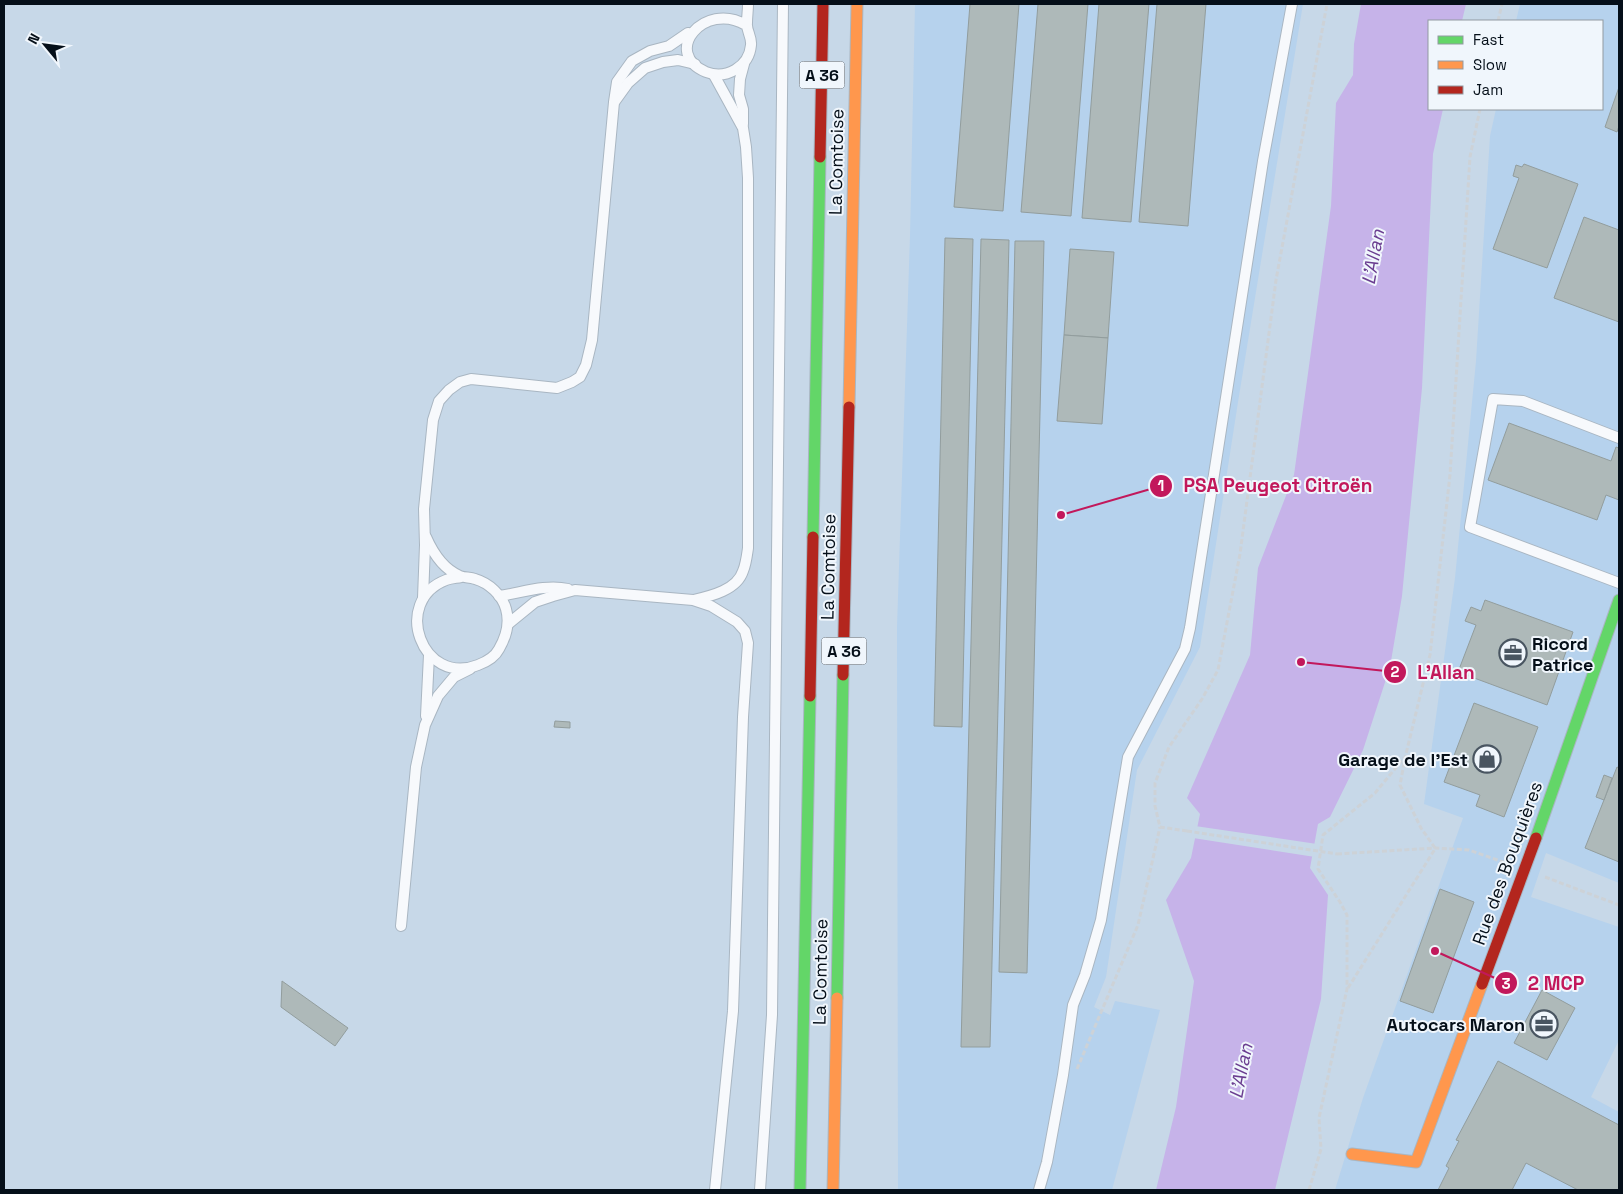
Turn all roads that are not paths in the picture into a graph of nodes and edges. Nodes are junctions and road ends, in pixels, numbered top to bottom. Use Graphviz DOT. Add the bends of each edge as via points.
graph roads {
  1 [pos="748,4"];
  2 [pos="783,4"];
  3 [pos="817,4"];
  4 [pos="823,4"];
  5 [pos="857,4"];
  6 [pos="862,4"];
  7 [pos="1292,4"];
  8 [pos="746,25"];
  9 [pos="688,33"];
  10 [pos="695,64"];
  11 [pos="744,64"];
  12 [pos="855,73"];
  13 [pos="714,74"];
  14 [pos="614,102"];
  15 [pos="743,128"];
  16 [pos="820,147"];
  17 [pos="1619,438"];
  18 [pos="424,532"];
  19 [pos="461,577"];
  20 [pos="1619,583"];
  21 [pos="575,590"];
  22 [pos="500,596"];
  23 [pos="423,598"];
  24 [pos="693,600"];
  25 [pos="1619,600"];
  26 [pos="508,624"];
  27 [pos="429,655"];
  28 [pos="471,668"];
  29 [pos="425,725"];
  30 [pos="401,926"];
  31 [pos="1352,1154"];
  32 [pos="715,1190"];
  33 [pos="760,1190"];
  34 [pos="800,1190"];
  35 [pos="833,1190"];
  36 [pos="1039,1190"];
  1 -- 8 [label="lane"];
  2 -- 33 [label="lane" via="772,1015"];
  3 -- 16 [label="main road"];
  4 -- 16 [label="main road, La Comtoise / A 36"];
  5 -- 12 [label="main road, La Comtoise / A 36"];
  6 -- 12 [label="main road"];
  7 -- 36 [label="lane" via="1263,161 1190,628 1185,649 1128,757 1101,920 1073,1005 1063,1075"];
  8 -- 9 [label="lane" via="739,17 720,10 700,16"];
  8 -- 11 [label="lane" via="751,44"];
  9 -- 10 [label="lane" via="689,55"];
  9 -- 14 [label="lane" via="668,46 632,61 617,82"];
  10 -- 13 [label="lane"];
  10 -- 14 [label="lane" via="678,60 645,68"];
  11 -- 13 [label="lane" via="730,73"];
  11 -- 15 [label="lane" via="739,95"];
  12 -- 35 [label="main road, La Comtoise / A 36"];
  13 -- 15 [label="lane"];
  14 -- 18 [label="lane" via="592,340 586,365 580,377 557,388 471,379 449,390 439,401 433,420"];
  15 -- 24 [label="lane" via="748,178 748,548 743,573 730,588"];
  16 -- 34 [label="main road, La Comtoise / A 36"];
  17 -- 20 [label="lane" via="1523,401 1493,399 1470,527"];
  18 -- 19 [label="lane" via="437,557"];
  18 -- 23 [label="lane"];
  19 -- 22 [label="lane" via="489,585"];
  19 -- 23 [label="lane" via="440,583"];
  21 -- 22 [label="lane" via="561,587"];
  21 -- 24 [label="lane"];
  21 -- 26 [label="lane" via="535,602"];
  22 -- 26 [label="lane"];
  23 -- 27 [label="lane" via="416,628"];
  24 -- 32 [label="lane" via="711,606 737,622 745,631 748,643 732,1011"];
  25 -- 31 [label="main road, Rue des Bouquières" via="1525,870 1416,1162"];
  26 -- 28 [label="lane" via="505,639 497,652"];
  27 -- 28 [label="lane" via="441,664"];
  27 -- 29 [label="lane"];
  28 -- 29 [label="lane" via="454,677 438,696"];
  29 -- 30 [label="lane" via="416,767"];
}
